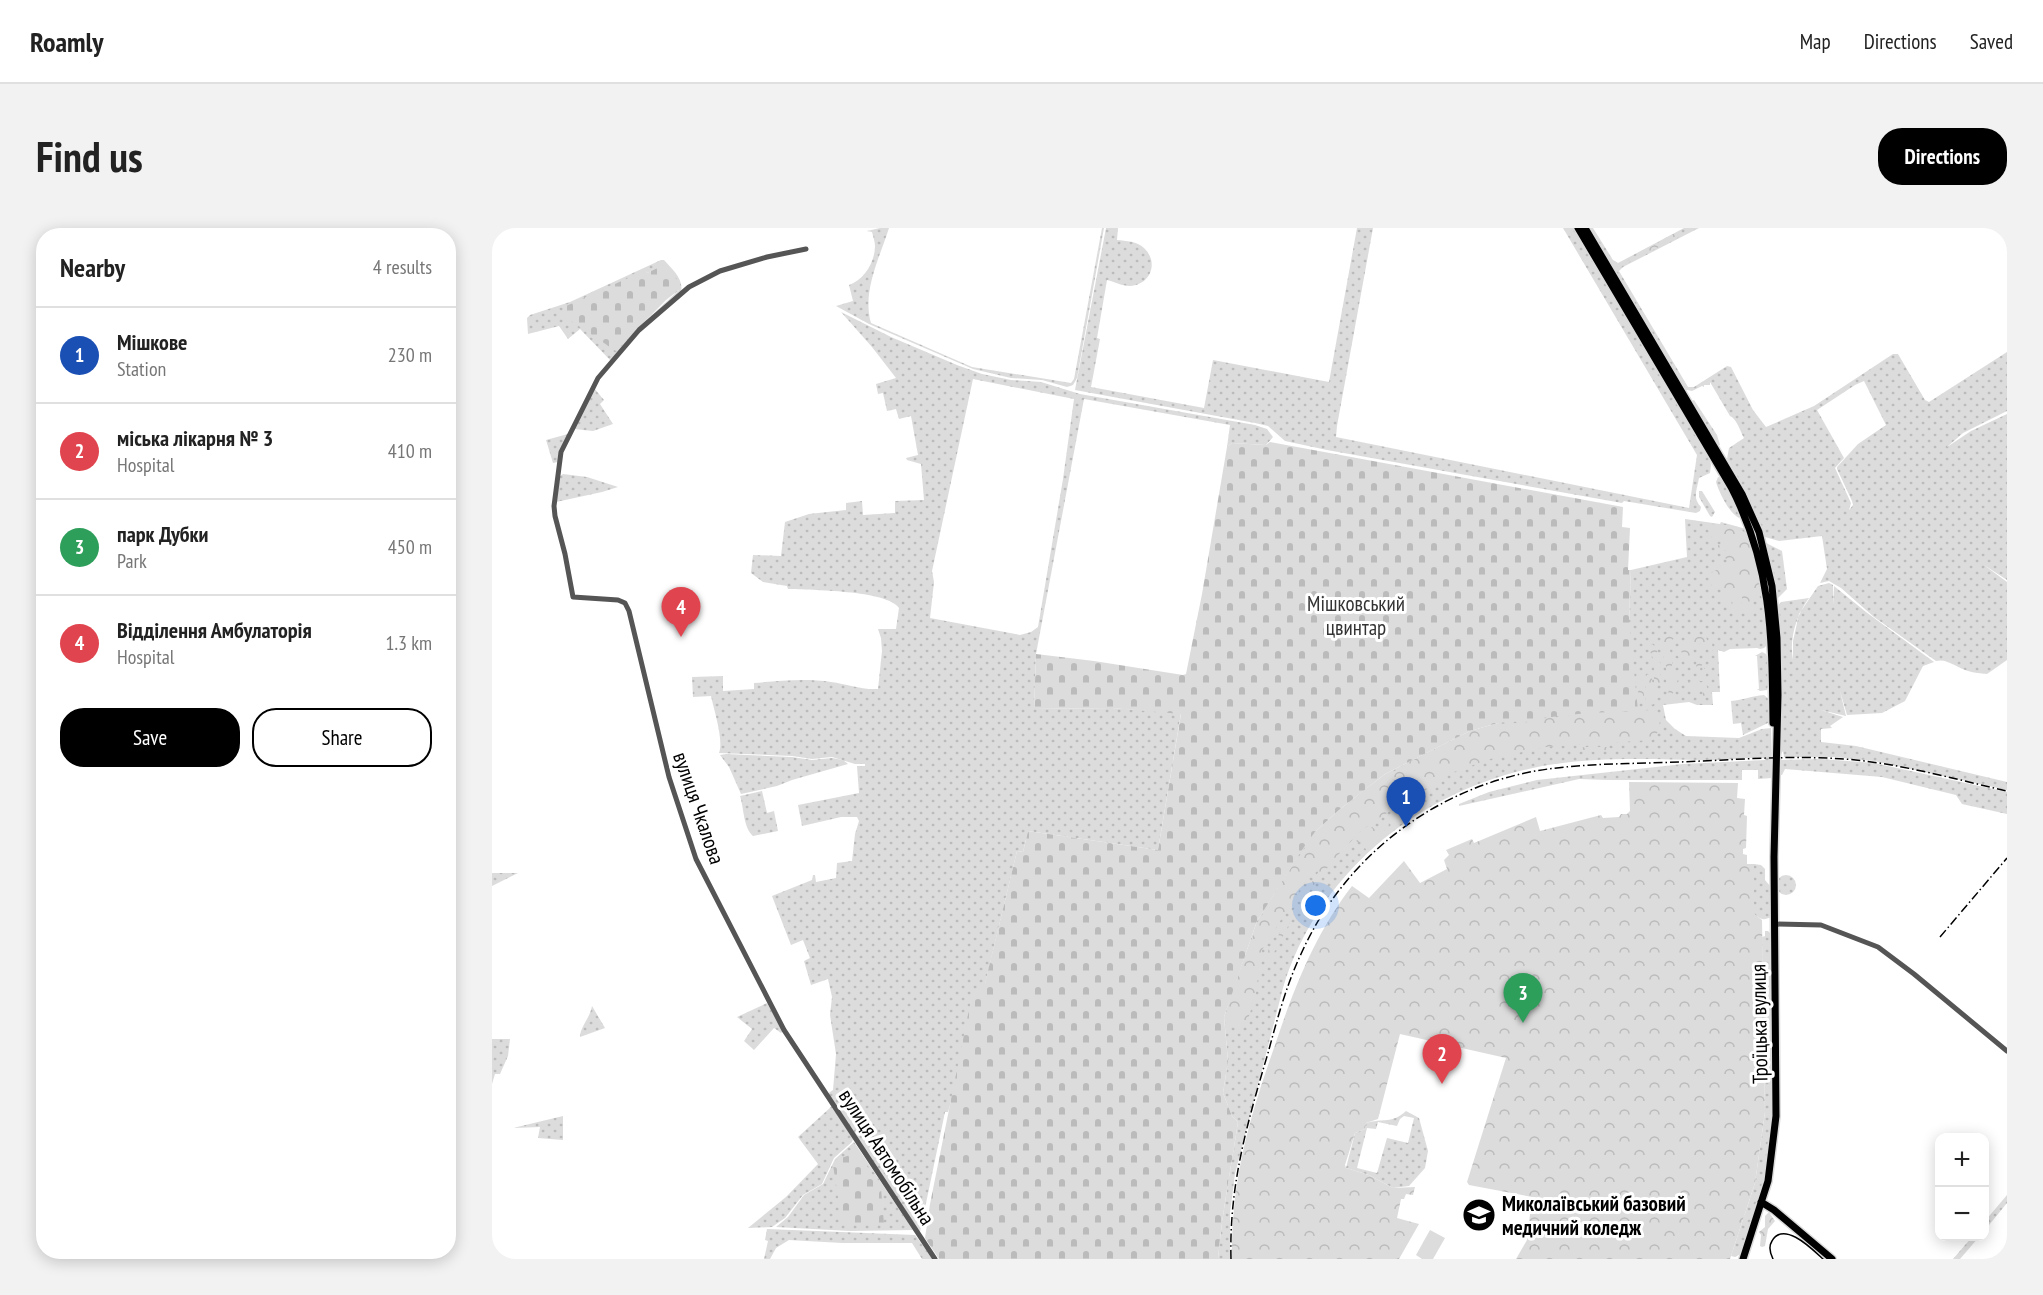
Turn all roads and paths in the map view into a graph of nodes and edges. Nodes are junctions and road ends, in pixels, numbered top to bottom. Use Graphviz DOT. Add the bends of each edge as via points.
graph roads {
  1 [pos="1578,228"];
  2 [pos="1584,228"];
  3 [pos="806,249"];
  4 [pos="1775,784"];
  5 [pos="1774,924"];
  6 [pos="2007,1051"];
  7 [pos="812,1073"];
  8 [pos="1761,1202"];
  9 [pos="935,1259"];
  10 [pos="1743,1259"];
  11 [pos="1832,1259"];
  1 -- 4 [label="main road" via="1731,487 1755,540 1770,615"];
  2 -- 4 [label="main road" via="1725,463 1759,532 1775,608"];
  3 -- 7 [label="street, вулиця Чкалова" via="714,274 685,290 639,330 598,378 571,429 561,452 555,516 573,597 618,600 629,611 669,777 696,859 784,1030"];
  4 -- 5 [label="main road, Троїцька вулиця"];
  5 -- 6 [label="street" via="1821,925 1878,948"];
  5 -- 8 [label="main road, Троїцька вулиця" via="1776,1116"];
  7 -- 9 [label="street, вулиця Автомобільна"];
  8 -- 10 [label="main road, Троїцька вулиця"];
  8 -- 11 [label="main road"];
}
